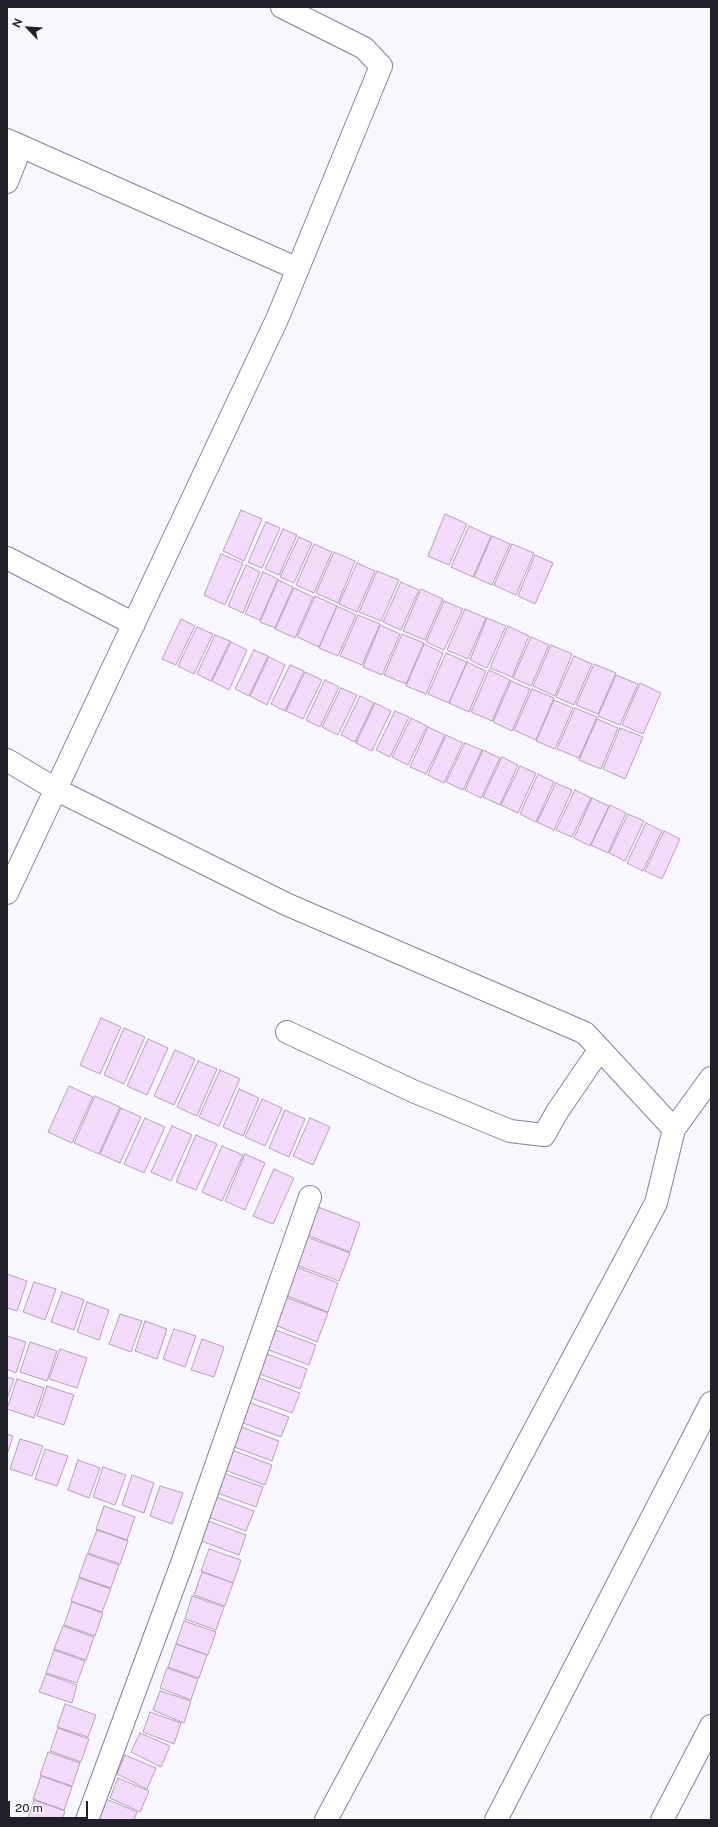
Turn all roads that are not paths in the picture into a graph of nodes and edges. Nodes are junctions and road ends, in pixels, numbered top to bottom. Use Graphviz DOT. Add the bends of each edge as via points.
graph roads {
  1 [pos="282,7"];
  2 [pos="14,143"];
  3 [pos="7,182"];
  4 [pos="298,269"];
  5 [pos="7,558"];
  6 [pos="134,624"];
  7 [pos="7,760"];
  8 [pos="57,790"];
  9 [pos="7,893"];
  10 [pos="287,1032"];
  11 [pos="600,1049"];
  12 [pos="711,1078"];
  13 [pos="674,1129"];
  14 [pos="310,1197"];
  15 [pos="711,1403"];
  16 [pos="711,1726"];
  17 [pos="87,1820"];
  18 [pos="326,1820"];
  19 [pos="496,1820"];
  20 [pos="662,1820"];
  1 -- 4 [label="street" via="364,48 381,66"];
  2 -- 3 [label="street"];
  2 -- 4 [label="street"];
  4 -- 6 [label="street"];
  5 -- 6 [label="street"];
  6 -- 8 [label="street"];
  7 -- 8 [label="street"];
  8 -- 9 [label="street"];
  8 -- 11 [label="street" via="286,904 585,1033"];
  10 -- 11 [label="street" via="413,1091 510,1131 544,1135"];
  11 -- 13 [label="street"];
  12 -- 13 [label="street"];
  13 -- 18 [label="street" via="656,1203"];
  14 -- 17 [label="street" via="181,1566"];
  15 -- 19 [label="street"];
  16 -- 20 [label="street"];
}
